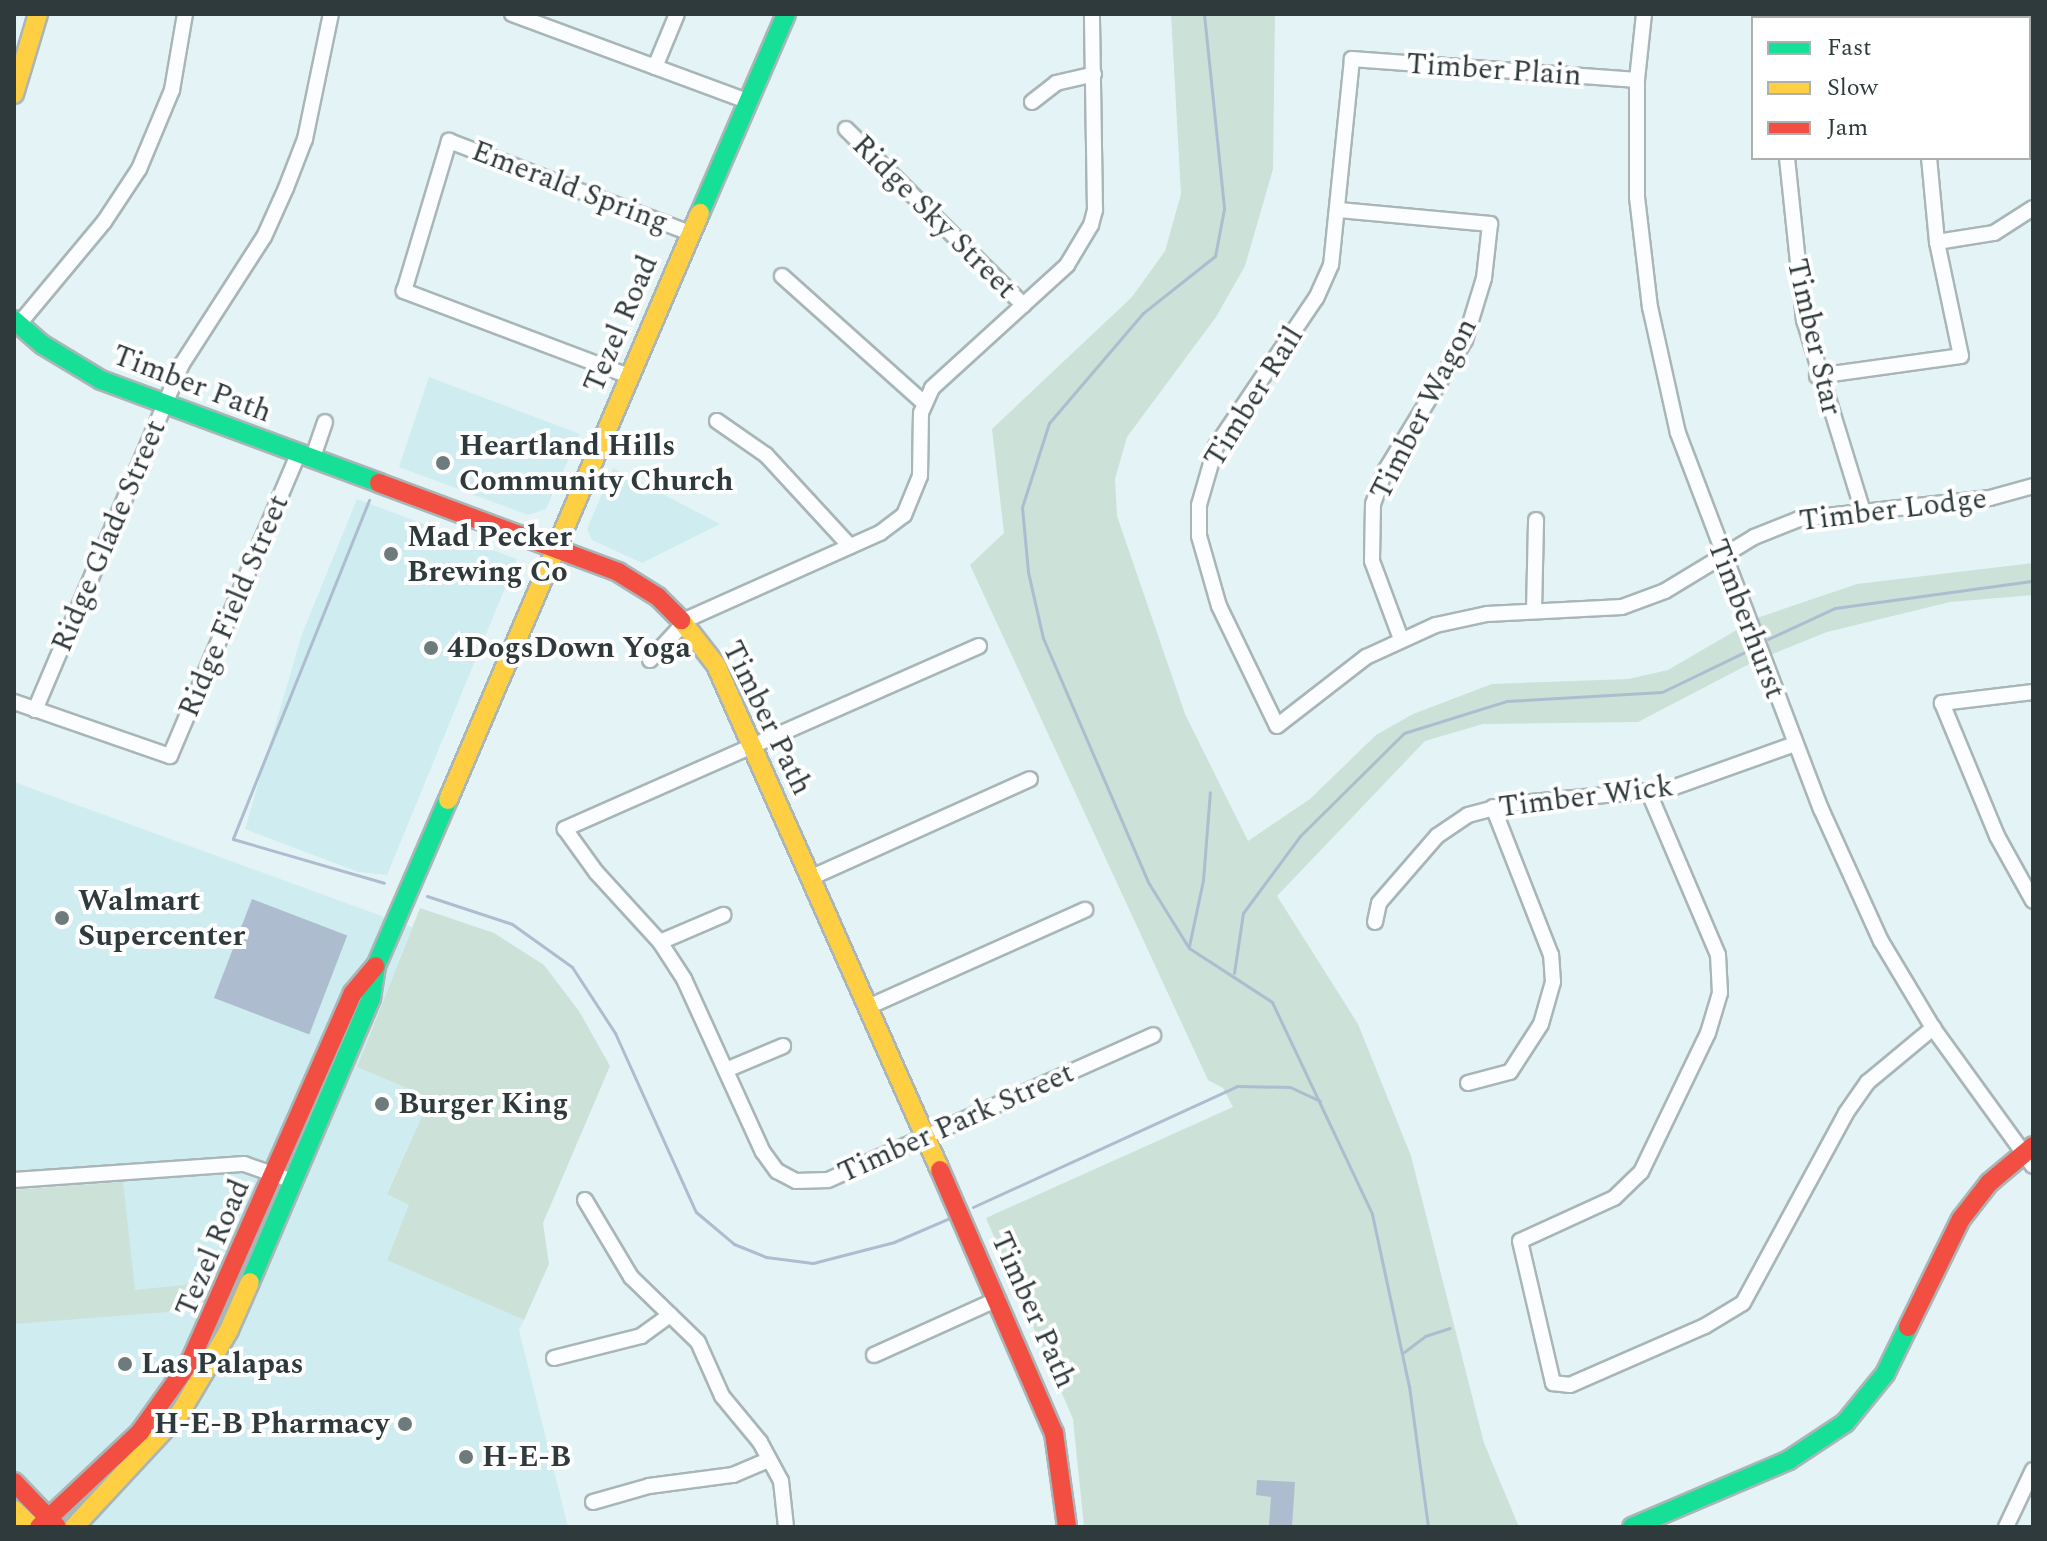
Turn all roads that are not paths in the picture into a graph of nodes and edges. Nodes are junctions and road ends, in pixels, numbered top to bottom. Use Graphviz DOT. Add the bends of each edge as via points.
graph roads {
  1 [pos="38,14"];
  2 [pos="185,14"];
  3 [pos="331,14"];
  4 [pos="512,14"];
  5 [pos="677,14"];
  6 [pos="786,14"];
  7 [pos="1092,14"];
  8 [pos="1644,14"];
  9 [pos="1352,59"];
  10 [pos="655,67"];
  11 [pos="1094,74"];
  12 [pos="1637,80"];
  13 [pos="14,94"];
  14 [pos="747,101"];
  15 [pos="1032,102"];
  16 [pos="846,129"];
  17 [pos="1787,160"];
  18 [pos="1929,160"];
  19 [pos="2033,208"];
  20 [pos="1339,210"];
  21 [pos="690,233"];
  22 [pos="1937,242"];
  23 [pos="782,276"];
  24 [pos="1023,305"];
  25 [pos="16,322"];
  26 [pos="629,376"];
  27 [pos="1817,376"];
  28 [pos="924,403"];
  29 [pos="164,405"];
  30 [pos="717,421"];
  31 [pos="325,422"];
  32 [pos="305,457"];
  33 [pos="2033,486"];
  34 [pos="1863,512"];
  35 [pos="1536,520"];
  36 [pos="850,546"];
  37 [pos="555,548"];
  38 [pos="1722,556"];
  39 [pos="1534,611"];
  40 [pos="684,622"];
  41 [pos="1401,639"];
  42 [pos="979,646"];
  43 [pos="650,660"];
  44 [pos="2033,692"];
  45 [pos="14,702"];
  46 [pos="35,710"];
  47 [pos="1277,726"];
  48 [pos="1795,744"];
  49 [pos="752,746"];
  50 [pos="1030,779"];
  51 [pos="1649,793"];
  52 [pos="1493,807"];
  53 [pos="810,878"];
  54 [pos="2033,901"];
  55 [pos="1085,910"];
  56 [pos="723,915"];
  57 [pos="1375,922"];
  58 [pos="660,942"];
  59 [pos="868,1007"];
  60 [pos="1933,1028"];
  61 [pos="1153,1035"];
  62 [pos="783,1046"];
  63 [pos="726,1070"];
  64 [pos="1468,1083"];
  65 [pos="926,1137"];
  66 [pos="2030,1155"];
  67 [pos="284,1177"];
  68 [pos="14,1180"];
  69 [pos="585,1200"];
  70 [pos="998,1299"];
  71 [pos="670,1315"];
  72 [pos="211,1346"];
  73 [pos="874,1355"];
  74 [pos="554,1358"];
  75 [pos="769,1460"];
  76 [pos="2033,1470"];
  77 [pos="14,1482"];
  78 [pos="593,1502"];
  79 [pos="14,1510"];
  80 [pos="48,1524"];
  81 [pos="32,1527"];
  82 [pos="74,1527"];
  83 [pos="786,1527"];
  84 [pos="1067,1527"];
  85 [pos="1632,1527"];
  86 [pos="2006,1527"];
  1 -- 13 [label="street"];
  2 -- 25 [label="street" via="172,90 139,169 104,222"];
  3 -- 29 [label="street, Ridge Glade Street" via="305,139 286,188 264,237 190,349"];
  4 -- 10 [label="street"];
  5 -- 10 [label="street"];
  6 -- 14 [label="street, Tezel Road"];
  7 -- 11 [label="street"];
  8 -- 12 [label="street, Timberhurst"];
  9 -- 12 [label="street, Timber Plain"];
  9 -- 20 [label="street, Timber Rail"];
  10 -- 14 [label="street"];
  11 -- 15 [label="street" via="1056,83"];
  11 -- 24 [label="street" via="1091,225 1067,265"];
  12 -- 38 [label="street, Timberhurst" via="1637,197 1660,363 1678,433"];
  14 -- 21 [label="street, Tezel Road"];
  16 -- 24 [label="street, Ridge Sky Street"];
  17 -- 27 [label="street, Timber Star" via="1797,277"];
  18 -- 22 [label="street"];
  19 -- 22 [label="street" via="1994,233"];
  20 -- 41 [label="street, Timber Wagon" via="1490,224 1484,278 1465,340 1385,471 1373,504 1372,561"];
  20 -- 47 [label="street, Timber Rail" via="1325,280 1216,446 1199,505 1199,536 1219,606"];
  21 -- 26 [label="street, Tezel Road"];
  21 -- 26 [label="street, Emerald Spring" via="449,141 404,291"];
  22 -- 27 [label="street" via="1961,356"];
  23 -- 28 [label="street"];
  24 -- 28 [label="street" via="942,378"];
  25 -- 29 [label="street, Timber Path" via="71,364"];
  26 -- 37 [label="street, Tezel Road"];
  27 -- 34 [label="street, Timber Star"];
  28 -- 36 [label="street" via="915,496 895,523"];
  29 -- 32 [label="street, Timber Path"];
  29 -- 46 [label="street, Ridge Glade Street"];
  30 -- 36 [label="street" via="766,455"];
  31 -- 32 [label="street, Ridge Field Street"];
  32 -- 37 [label="street, Timber Path"];
  32 -- 46 [label="street, Ridge Field Street" via="170,756"];
  33 -- 34 [label="street, Timber Lodge" via="1990,498"];
  34 -- 38 [label="street, Timber Lodge" via="1774,527"];
  35 -- 39 [label="street"];
  36 -- 40 [label="street"];
  37 -- 40 [label="street, Timber Path" via="632,579"];
  37 -- 67 [label="street, Tezel Road" via="376,966 371,998"];
  38 -- 39 [label="street, Timber Lodge" via="1665,591 1622,607"];
  38 -- 48 [label="street, Timberhurst"];
  39 -- 41 [label="street, Timber Lodge" via="1454,621"];
  40 -- 43 [label="street"];
  40 -- 49 [label="street, Timber Path" via="716,665"];
  41 -- 47 [label="street, Timber Lodge" via="1331,680"];
  42 -- 49 [label="street"];
  44 -- 54 [label="street" via="1942,703 1997,836"];
  45 -- 46 [label="street"];
  48 -- 51 [label="street, Timber Wick" via="1701,780"];
  48 -- 60 [label="street, Timberhurst" via="1881,941"];
  49 -- 53 [label="street, Timber Path"];
  49 -- 58 [label="street, Timber Park Street" via="565,829"];
  50 -- 53 [label="street"];
  51 -- 52 [label="street, Timber Wick"];
  51 -- 60 [label="street" via="1722,972 1713,1021 1641,1172 1629,1187 1520,1241 1548,1374 1558,1386 1705,1326 1743,1303 1846,1113 1868,1082"];
  52 -- 57 [label="street, Timber Wick" via="1468,815 1437,836 1379,903"];
  52 -- 64 [label="street" via="1551,955 1553,982 1541,1024 1510,1072"];
  53 -- 59 [label="street, Timber Path"];
  55 -- 59 [label="street"];
  56 -- 58 [label="street"];
  58 -- 63 [label="street, Timber Park Street" via="684,979"];
  59 -- 65 [label="street, Timber Path"];
  60 -- 66 [label="street, Timberhurst"];
  61 -- 65 [label="street, Timber Park Street"];
  62 -- 63 [label="street"];
  63 -- 65 [label="street, Timber Park Street" via="768,1161 796,1181 828,1180"];
  65 -- 70 [label="street, Timber Path"];
  66 -- 85 [label="street" via="1989,1183 1961,1219 1885,1374 1845,1423 1789,1460"];
  67 -- 68 [label="street" via="244,1164"];
  67 -- 72 [label="street, Tezel Road"];
  69 -- 71 [label="street" via="631,1277"];
  70 -- 73 [label="street"];
  70 -- 84 [label="street, Timber Path" via="1054,1433"];
  71 -- 74 [label="street" via="641,1336"];
  71 -- 75 [label="street" via="698,1342 722,1396"];
  72 -- 80 [label="street, Tezel Road" via="140,1432"];
  72 -- 82 [label="street, Tezel Road" via="172,1424"];
  75 -- 78 [label="street" via="733,1475 649,1486"];
  75 -- 83 [label="street" via="781,1481"];
  76 -- 86 [label="street"];
  77 -- 80 [label="street"];
  79 -- 81 [label="street"];
}
